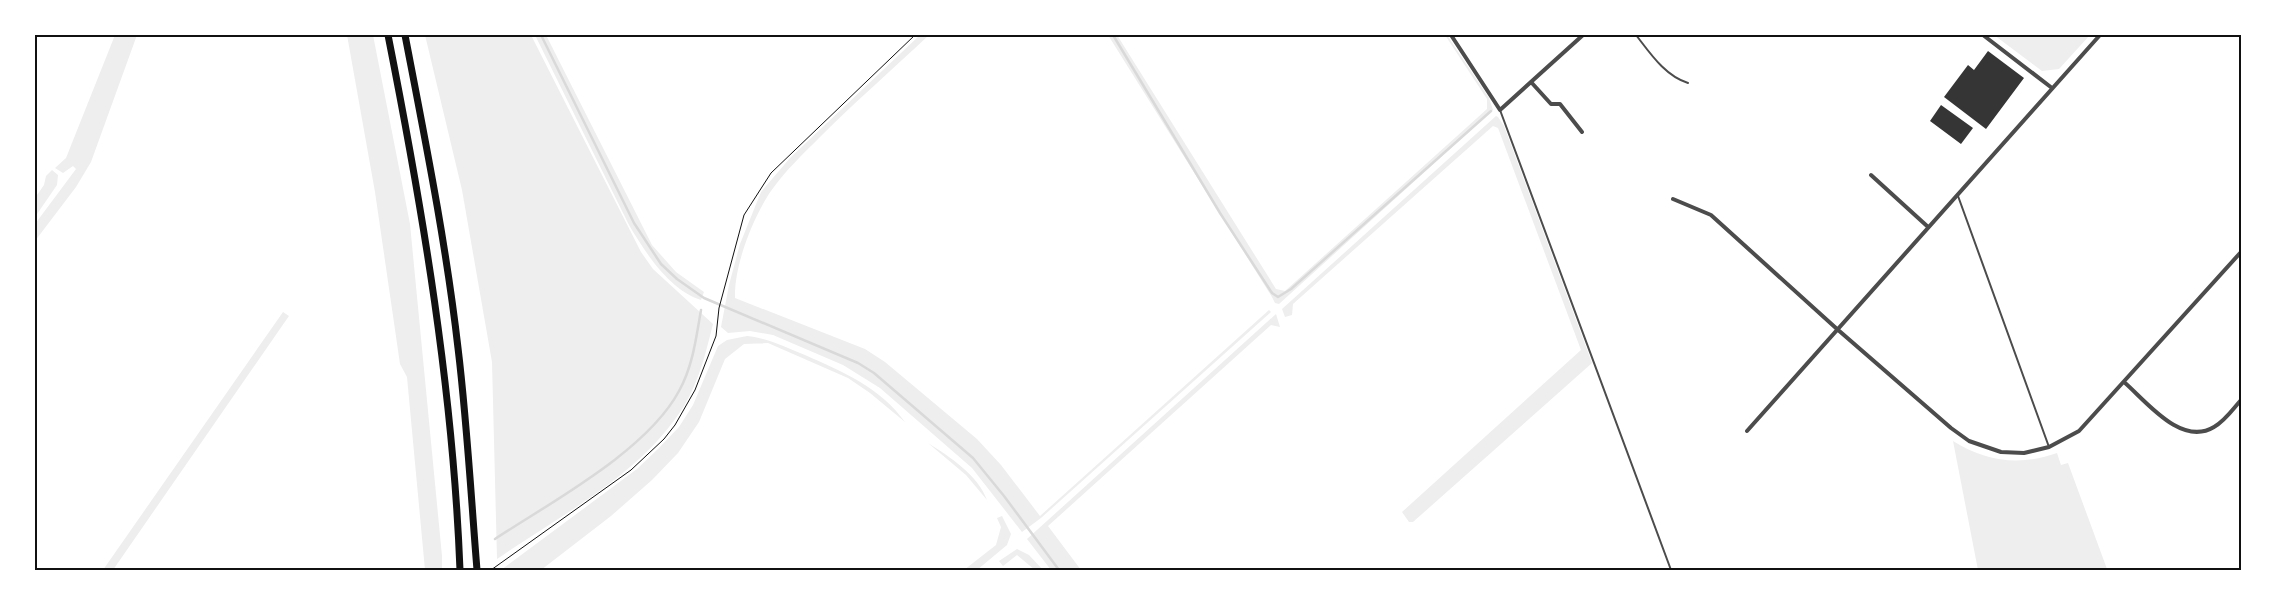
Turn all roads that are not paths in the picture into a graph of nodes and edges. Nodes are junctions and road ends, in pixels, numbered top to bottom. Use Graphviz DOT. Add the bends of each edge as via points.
graph roads {
  1 [pos="388,35"];
  2 [pos="404,35"];
  3 [pos="1451,35"];
  4 [pos="1583,35"];
  5 [pos="1636,35"];
  6 [pos="1983,35"];
  7 [pos="2100,35"];
  8 [pos="1532,82"];
  9 [pos="1688,83"];
  10 [pos="2052,88"];
  11 [pos="1500,110"];
  12 [pos="1582,132"];
  13 [pos="1871,174"];
  14 [pos="1957,193"];
  15 [pos="1673,199"];
  16 [pos="1927,226"];
  17 [pos="2241,252"];
  18 [pos="1837,329"];
  19 [pos="2124,382"];
  20 [pos="2241,400"];
  21 [pos="1747,431"];
  22 [pos="2049,447"];
  23 [pos="459,570"];
  24 [pos="477,570"];
  25 [pos="1672,570"];
  1 -- 23 [label="highway" via="433,282 449,416"];
  2 -- 24 [label="highway" via="433,184 458,346"];
  3 -- 11 [label="street"];
  4 -- 8 [label="street"];
  5 -- 9 [label="lane" via="1672,76"];
  6 -- 10 [label="street"];
  7 -- 10 [label="street"];
  8 -- 11 [label="street"];
  8 -- 12 [label="street" via="1551,104 1560,104"];
  10 -- 14 [label="street"];
  11 -- 25 [label="lane"];
  13 -- 16 [label="street"];
  14 -- 16 [label="street"];
  14 -- 22 [label="lane"];
  15 -- 18 [label="street" via="1711,215"];
  16 -- 18 [label="street"];
  17 -- 19 [label="street"];
  18 -- 21 [label="street"];
  18 -- 22 [label="street" via="1969,441 2012,453"];
  19 -- 20 [label="street" via="2171,423 2189,432 2213,428"];
  19 -- 22 [label="street" via="2079,431"];
}
